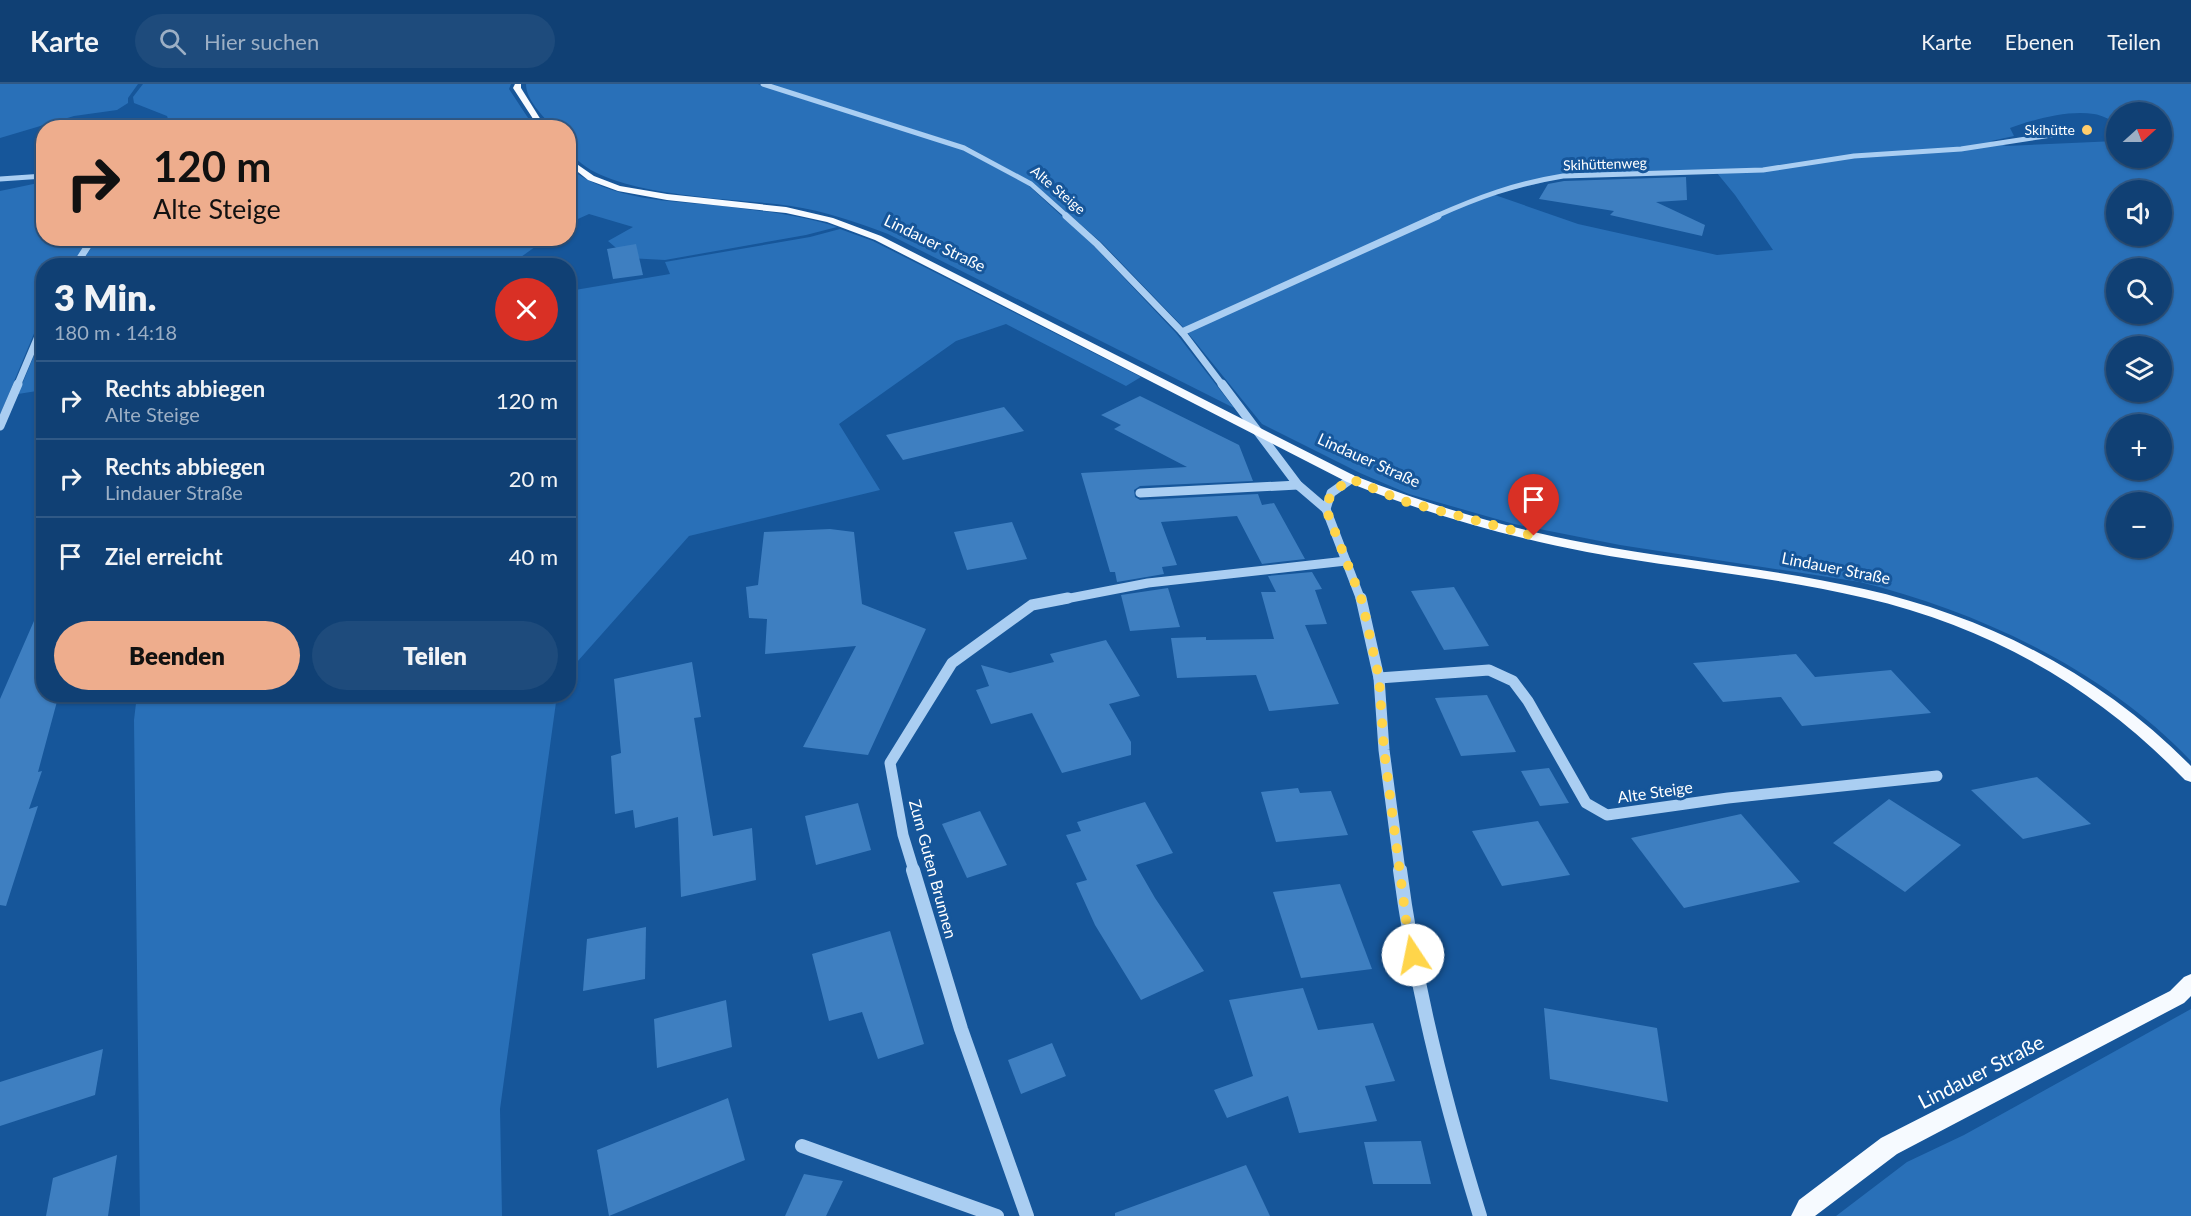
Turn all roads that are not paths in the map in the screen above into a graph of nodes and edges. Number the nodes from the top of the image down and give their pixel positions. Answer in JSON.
{"nodes":[{"id":1,"x":518,"y":84,"type":"edge"},
{"id":2,"x":763,"y":84,"type":"edge"},
{"id":3,"x":537,"y":120,"type":"edge"},
{"id":4,"x":2058,"y":134,"type":"dead end"},
{"id":5,"x":576,"y":166,"type":"edge"},
{"id":6,"x":36,"y":177,"type":"edge"},
{"id":7,"x":0,"y":179,"type":"edge"},
{"id":8,"x":1182,"y":332,"type":"junction"},
{"id":9,"x":36,"y":341,"type":"edge"},
{"id":10,"x":0,"y":426,"type":"edge"},
{"id":11,"x":1257,"y":430,"type":"junction"},
{"id":12,"x":1351,"y":479,"type":"junction"},
{"id":13,"x":1298,"y":486,"type":"junction"},
{"id":14,"x":1140,"y":493,"type":"dead end"},
{"id":15,"x":1326,"y":509,"type":"junction"},
{"id":16,"x":1346,"y":561,"type":"junction"},
{"id":17,"x":1379,"y":678,"type":"junction"},
{"id":18,"x":1937,"y":776,"type":"dead end"},
{"id":19,"x":2191,"y":776,"type":"edge"},
{"id":20,"x":2191,"y":983,"type":"edge"},
{"id":21,"x":802,"y":1146,"type":"dead end"},
{"id":22,"x":997,"y":1216,"type":"edge"},
{"id":23,"x":1026,"y":1216,"type":"edge"},
{"id":24,"x":1480,"y":1216,"type":"edge"},
{"id":25,"x":1803,"y":1216,"type":"edge"}],
"edges":[{"from":1,"to":3,"type":"main road"},
{"from":2,"to":8,"type":"street","name":"Alte Steige"},
{"from":4,"to":8,"type":"street","name":"Skihüttenweg"},
{"from":5,"to":11,"type":"main road","name":"Lindauer Straße"},
{"from":6,"to":7,"type":"street"},
{"from":8,"to":11,"type":"street","name":"Alte Steige"},
{"from":9,"to":10,"type":"street"},
{"from":11,"to":12,"type":"main road","name":"Lindauer Straße"},
{"from":11,"to":13,"type":"street","name":"Alte Steige"},
{"from":12,"to":15,"type":"street"},
{"from":12,"to":19,"type":"main road","name":"Lindauer Straße"},
{"from":13,"to":14,"type":"street"},
{"from":13,"to":15,"type":"street","name":"Alte Steige"},
{"from":15,"to":16,"type":"street"},
{"from":16,"to":17,"type":"street"},
{"from":16,"to":23,"type":"street","name":"Zum Guten Brunnen"},
{"from":17,"to":18,"type":"street","name":"Alte Steige"},
{"from":17,"to":24,"type":"street"},
{"from":20,"to":25,"type":"main road","name":"Lindauer Straße"},
{"from":21,"to":22,"type":"street"}]}
